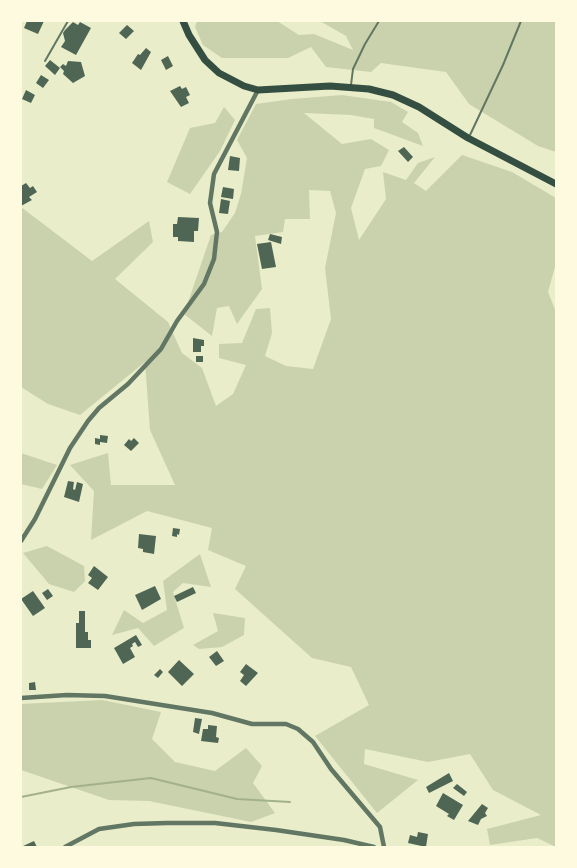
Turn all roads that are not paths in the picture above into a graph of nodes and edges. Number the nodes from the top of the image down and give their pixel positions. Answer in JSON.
{"nodes":[{"id":1,"x":68,"y":21,"type":"edge"},
{"id":2,"x":183,"y":21,"type":"edge"},
{"id":3,"x":379,"y":21,"type":"edge"},
{"id":4,"x":521,"y":21,"type":"edge"},
{"id":5,"x":45,"y":61,"type":"dead end"},
{"id":6,"x":350,"y":87,"type":"junction"},
{"id":7,"x":258,"y":90,"type":"junction"},
{"id":8,"x":468,"y":138,"type":"junction"},
{"id":9,"x":556,"y":184,"type":"edge"},
{"id":10,"x":21,"y":541,"type":"edge"},
{"id":11,"x":21,"y":698,"type":"edge"},
{"id":12,"x":65,"y":847,"type":"edge"},
{"id":13,"x":374,"y":847,"type":"edge"},
{"id":14,"x":384,"y":847,"type":"edge"}],
"edges":[{"from":1,"to":5,"type":"lane"},
{"from":2,"to":7,"type":"main road"},
{"from":3,"to":6,"type":"lane"},
{"from":4,"to":8,"type":"lane"},
{"from":6,"to":7,"type":"main road"},
{"from":6,"to":8,"type":"main road"},
{"from":7,"to":10,"type":"street"},
{"from":8,"to":9,"type":"main road"},
{"from":11,"to":14,"type":"street"},
{"from":12,"to":13,"type":"street"}]}
